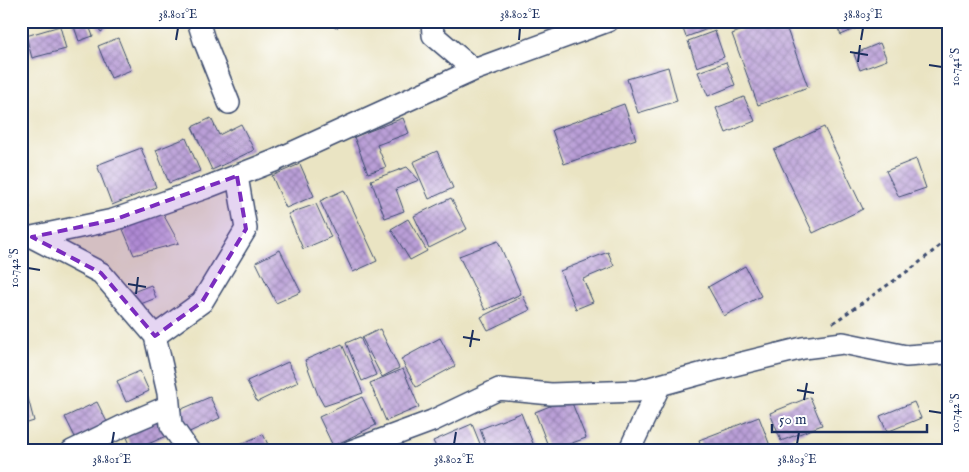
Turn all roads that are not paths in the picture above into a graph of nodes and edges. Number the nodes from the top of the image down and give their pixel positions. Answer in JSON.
{"nodes":[{"id":1,"x":198,"y":21,"type":"edge"},
{"id":2,"x":432,"y":21,"type":"edge"},
{"id":3,"x":608,"y":21,"type":"edge"},
{"id":4,"x":474,"y":70,"type":"junction"},
{"id":5,"x":229,"y":103,"type":"dead end"},
{"id":6,"x":237,"y":176,"type":"junction"},
{"id":7,"x":27,"y":237,"type":"edge"},
{"id":8,"x":155,"y":336,"type":"junction"},
{"id":9,"x":948,"y":353,"type":"edge"},
{"id":10,"x":660,"y":385,"type":"junction"},
{"id":11,"x":169,"y":406,"type":"junction"},
{"id":12,"x":72,"y":451,"type":"edge"},
{"id":13,"x":189,"y":451,"type":"edge"},
{"id":14,"x":351,"y":451,"type":"edge"},
{"id":15,"x":629,"y":451,"type":"edge"}],
"edges":[{"from":1,"to":5,"type":"street"},
{"from":2,"to":4,"type":"street"},
{"from":3,"to":4,"type":"street"},
{"from":4,"to":6,"type":"street"},
{"from":6,"to":7,"type":"street"},
{"from":6,"to":8,"type":"street"},
{"from":7,"to":8,"type":"street"},
{"from":8,"to":11,"type":"street"},
{"from":9,"to":10,"type":"street"},
{"from":10,"to":14,"type":"street"},
{"from":10,"to":15,"type":"street"},
{"from":11,"to":12,"type":"street"},
{"from":11,"to":13,"type":"street"}]}
